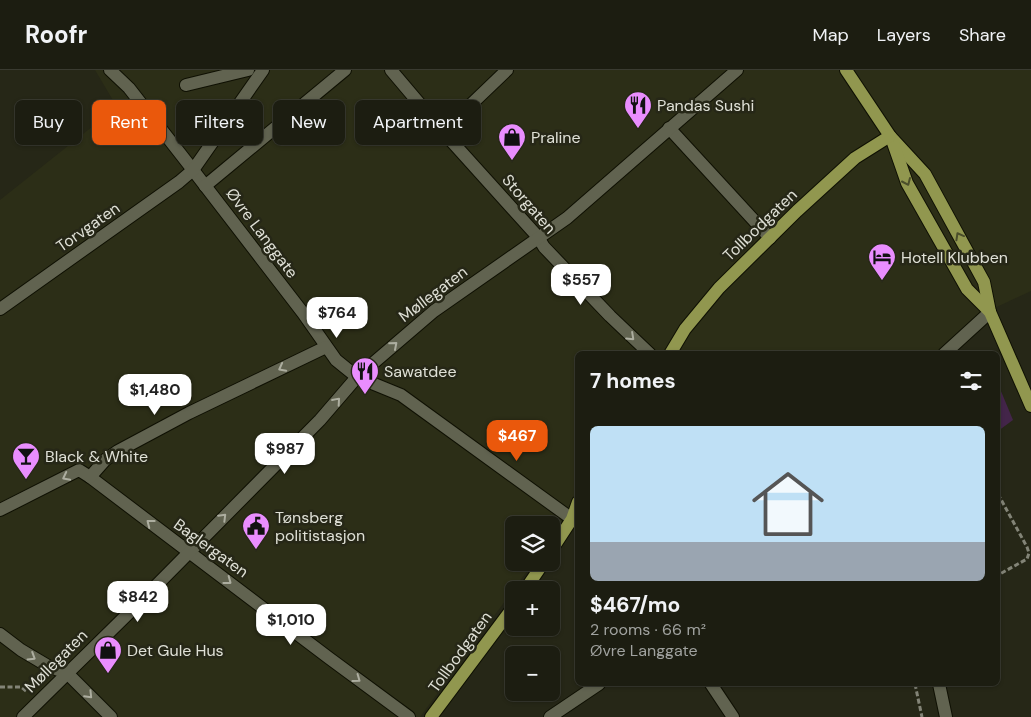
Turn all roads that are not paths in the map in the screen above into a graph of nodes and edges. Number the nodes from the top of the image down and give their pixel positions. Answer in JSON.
{"nodes":[{"id":1,"x":110,"y":70,"type":"edge"},
{"id":2,"x":248,"y":70,"type":"edge"},
{"id":3,"x":264,"y":70,"type":"edge"},
{"id":4,"x":345,"y":70,"type":"edge"},
{"id":5,"x":390,"y":70,"type":"edge"},
{"id":6,"x":507,"y":70,"type":"edge"},
{"id":7,"x":737,"y":70,"type":"edge"},
{"id":8,"x":846,"y":70,"type":"edge"},
{"id":9,"x":186,"y":85,"type":"dead end"},
{"id":10,"x":416,"y":100,"type":"edge"},
{"id":11,"x":476,"y":100,"type":"edge"},
{"id":12,"x":669,"y":128,"type":"junction"},
{"id":13,"x":890,"y":136,"type":"junction"},
{"id":14,"x":455,"y":145,"type":"edge"},
{"id":15,"x":194,"y":170,"type":"junction"},
{"id":16,"x":205,"y":186,"type":"junction"},
{"id":17,"x":538,"y":237,"type":"junction"},
{"id":18,"x":770,"y":238,"type":"junction"},
{"id":19,"x":0,"y":309,"type":"edge"},
{"id":20,"x":990,"y":312,"type":"junction"},
{"id":21,"x":326,"y":347,"type":"junction"},
{"id":22,"x":647,"y":351,"type":"edge"},
{"id":23,"x":672,"y":351,"type":"edge"},
{"id":24,"x":947,"y":351,"type":"edge"},
{"id":25,"x":357,"y":377,"type":"junction"},
{"id":26,"x":1031,"y":406,"type":"edge"},
{"id":27,"x":90,"y":477,"type":"junction"},
{"id":28,"x":0,"y":510,"type":"edge"},
{"id":29,"x":575,"y":517,"type":"edge"},
{"id":30,"x":560,"y":538,"type":"edge"},
{"id":31,"x":189,"y":552,"type":"junction"},
{"id":32,"x":505,"y":618,"type":"edge"},
{"id":33,"x":0,"y":634,"type":"edge"},
{"id":34,"x":68,"y":673,"type":"junction"},
{"id":35,"x":596,"y":686,"type":"edge"},
{"id":36,"x":712,"y":686,"type":"edge"},
{"id":37,"x":939,"y":686,"type":"edge"},
{"id":38,"x":23,"y":717,"type":"edge"},
{"id":39,"x":111,"y":717,"type":"edge"},
{"id":40,"x":409,"y":717,"type":"edge"},
{"id":41,"x":431,"y":717,"type":"edge"},
{"id":42,"x":550,"y":717,"type":"edge"},
{"id":43,"x":734,"y":717,"type":"edge"},
{"id":44,"x":946,"y":717,"type":"edge"}],
"edges":[{"from":1,"to":15,"type":"street","name":"Øvre Langgate"},
{"from":2,"to":9,"type":"street"},
{"from":3,"to":15,"type":"street","name":"Torvgaten"},
{"from":4,"to":16,"type":"street"},
{"from":5,"to":10,"type":"street","name":"Storgaten"},
{"from":6,"to":11,"type":"street"},
{"from":7,"to":12,"type":"street","name":"Møllegaten"},
{"from":8,"to":13,"type":"main road"},
{"from":12,"to":17,"type":"street","name":"Møllegaten"},
{"from":12,"to":18,"type":"street"},
{"from":13,"to":18,"type":"main road","name":"Tollbodgaten"},
{"from":13,"to":20,"type":"main road","one_way":true},
{"from":20,"to":13,"type":"main road","one_way":true},
{"from":14,"to":17,"type":"street","name":"Storgaten"},
{"from":15,"to":16,"type":"street","name":"Øvre Langgate"},
{"from":15,"to":19,"type":"street","name":"Torvgaten"},
{"from":16,"to":21,"type":"street","name":"Øvre Langgate"},
{"from":17,"to":22,"type":"street","name":"Storgaten","one_way":true},
{"from":25,"to":17,"type":"street","name":"Møllegaten","one_way":true},
{"from":18,"to":23,"type":"main road","name":"Tollbodgaten"},
{"from":20,"to":24,"type":"street"},
{"from":20,"to":26,"type":"main road"},
{"from":21,"to":25,"type":"street","name":"Øvre Langgate"},
{"from":21,"to":27,"type":"street","one_way":true},
{"from":25,"to":29,"type":"street","name":"Øvre Langgate"},
{"from":31,"to":25,"type":"street","name":"Møllegaten","one_way":true},
{"from":27,"to":28,"type":"street","one_way":true},
{"from":31,"to":27,"type":"street","name":"Baglergaten","one_way":true},
{"from":29,"to":30,"type":"main road"},
{"from":31,"to":34,"type":"street","name":"Møllegaten"},
{"from":31,"to":40,"type":"street","name":"Baglergaten","one_way":true},
{"from":32,"to":41,"type":"main road","name":"Tollbodgaten"},
{"from":33,"to":34,"type":"street","one_way":true},
{"from":34,"to":38,"type":"street","name":"Møllegaten"},
{"from":34,"to":39,"type":"street","one_way":true},
{"from":35,"to":42,"type":"street"},
{"from":36,"to":43,"type":"street"},
{"from":37,"to":44,"type":"street"}]}
